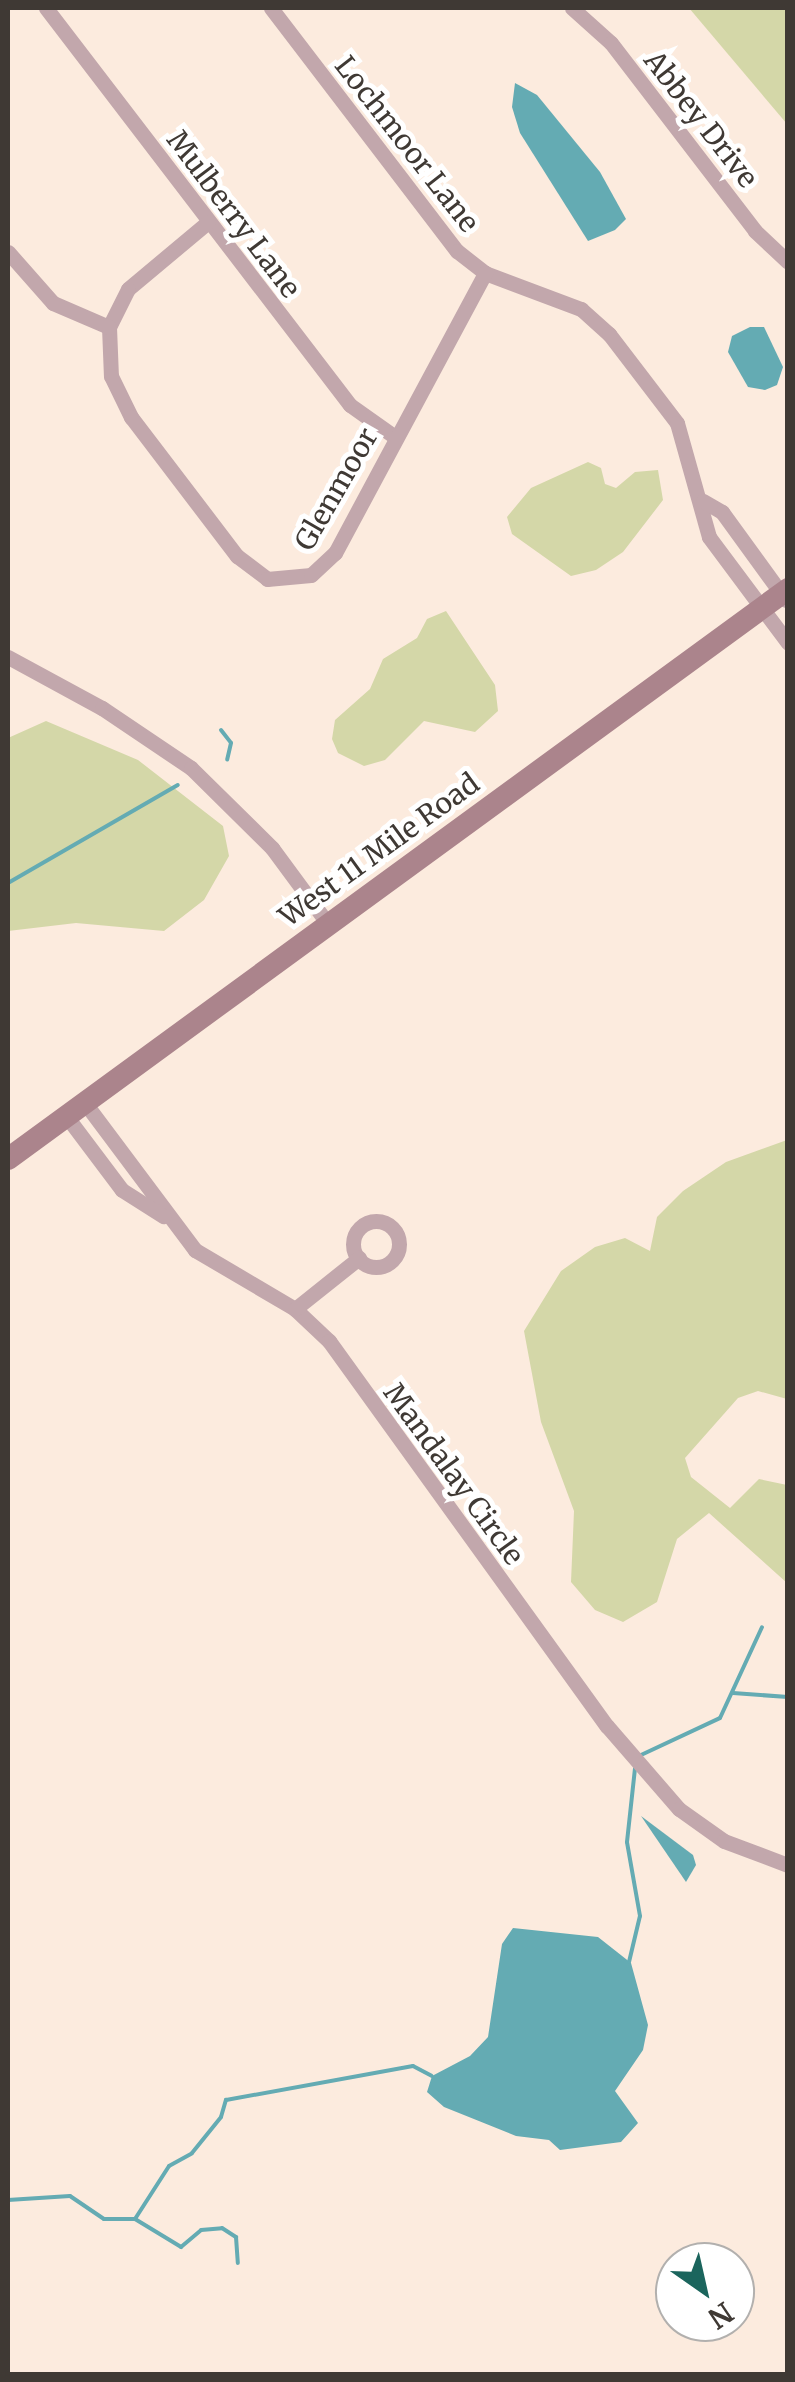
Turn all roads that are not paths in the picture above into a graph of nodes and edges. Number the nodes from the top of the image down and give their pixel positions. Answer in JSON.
{"nodes":[{"id":1,"x":46,"y":8,"type":"edge"},
{"id":2,"x":294,"y":8,"type":"edge"},
{"id":3,"x":572,"y":8,"type":"edge"},
{"id":4,"x":275,"y":13,"type":"edge"},
{"id":5,"x":208,"y":222,"type":"junction"},
{"id":6,"x":8,"y":252,"type":"edge"},
{"id":7,"x":788,"y":262,"type":"edge"},
{"id":8,"x":485,"y":273,"type":"junction"},
{"id":9,"x":109,"y":327,"type":"junction"},
{"id":10,"x":395,"y":436,"type":"junction"},
{"id":11,"x":703,"y":501,"type":"junction"},
{"id":12,"x":786,"y":595,"type":"edge"},
{"id":13,"x":761,"y":608,"type":"junction"},
{"id":14,"x":788,"y":643,"type":"edge"},
{"id":15,"x":8,"y":657,"type":"edge"},
{"id":16,"x":328,"y":924,"type":"junction"},
{"id":17,"x":76,"y":1110,"type":"junction"},
{"id":18,"x":8,"y":1159,"type":"edge"},
{"id":19,"x":170,"y":1221,"type":"junction"},
{"id":20,"x":359,"y":1258,"type":"dead end"},
{"id":21,"x":295,"y":1308,"type":"junction"},
{"id":22,"x":788,"y":1864,"type":"edge"}],
"edges":[{"from":1,"to":5,"type":"street","name":"Mulberry Lane"},
{"from":2,"to":4,"type":"street"},
{"from":3,"to":7,"type":"street","name":"Abbey Drive"},
{"from":4,"to":8,"type":"street","name":"Lochmoor Lane"},
{"from":5,"to":9,"type":"street"},
{"from":5,"to":10,"type":"street","name":"Mulberry Lane"},
{"from":6,"to":9,"type":"street"},
{"from":8,"to":10,"type":"street","name":"Glenmoor"},
{"from":8,"to":11,"type":"street","name":"Lochmoor Lane"},
{"from":9,"to":10,"type":"street","name":"Glenmoor"},
{"from":11,"to":12,"type":"street"},
{"from":11,"to":13,"type":"street","name":"Lochmoor Lane"},
{"from":12,"to":13,"type":"street","name":"West 11 Mile Road"},
{"from":13,"to":14,"type":"street","name":"Lochmoor Lane"},
{"from":13,"to":16,"type":"street","name":"West 11 Mile Road"},
{"from":15,"to":16,"type":"street"},
{"from":16,"to":17,"type":"street","name":"West 11 Mile Road"},
{"from":17,"to":18,"type":"street","name":"West 11 Mile Road"},
{"from":17,"to":19,"type":"street","name":"Mandalay Circle"},
{"from":17,"to":19,"type":"street"},
{"from":19,"to":21,"type":"street","name":"Mandalay Circle"},
{"from":20,"to":21,"type":"street"},
{"from":21,"to":22,"type":"street","name":"Mandalay Circle"}]}
